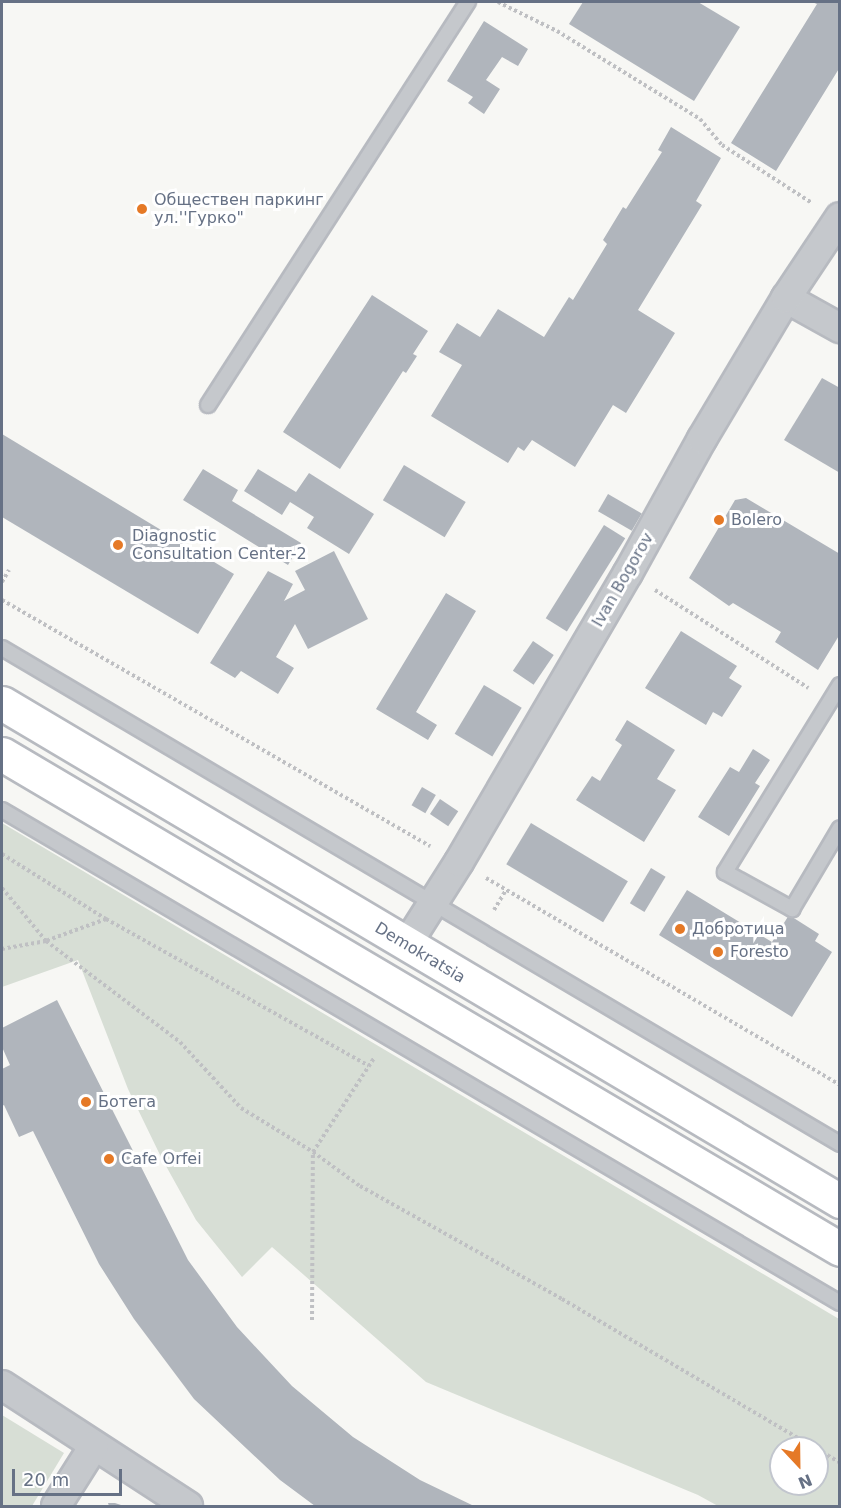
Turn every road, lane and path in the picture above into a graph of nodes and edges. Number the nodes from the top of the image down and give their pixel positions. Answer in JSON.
{"nodes":[{"id":1,"x":468,"y":2,"type":"edge"},
{"id":2,"x":498,"y":2,"type":"edge"},
{"id":3,"x":839,"y":218,"type":"edge"},
{"id":4,"x":786,"y":298,"type":"junction"},
{"id":5,"x":840,"y":328,"type":"edge"},
{"id":6,"x":208,"y":405,"type":"dead end"},
{"id":7,"x":9,"y":570,"type":"dead end"},
{"id":8,"x":628,"y":573,"type":"junction"},
{"id":9,"x":2,"y":582,"type":"edge"},
{"id":10,"x":2,"y":600,"type":"edge"},
{"id":11,"x":2,"y":648,"type":"edge"},
{"id":12,"x":840,"y":685,"type":"edge"},
{"id":13,"x":830,"y":701,"type":"junction"},
{"id":14,"x":2,"y":703,"type":"edge"},
{"id":15,"x":2,"y":754,"type":"edge"},
{"id":16,"x":2,"y":810,"type":"edge"},
{"id":17,"x":840,"y":828,"type":"edge"},
{"id":18,"x":2,"y":854,"type":"edge"},
{"id":19,"x":459,"y":862,"type":"junction"},
{"id":20,"x":2,"y":888,"type":"edge"},
{"id":21,"x":506,"y":890,"type":"junction"},
{"id":22,"x":432,"y":905,"type":"junction"},
{"id":23,"x":491,"y":915,"type":"dead end"},
{"id":24,"x":106,"y":919,"type":"junction"},
{"id":25,"x":46,"y":941,"type":"junction"},
{"id":26,"x":407,"y":944,"type":"junction"},
{"id":27,"x":2,"y":949,"type":"edge"},
{"id":28,"x":387,"y":1037,"type":"junction"},
{"id":29,"x":369,"y":1066,"type":"junction"},
{"id":30,"x":840,"y":1085,"type":"edge"},
{"id":31,"x":840,"y":1144,"type":"edge"},
{"id":32,"x":312,"y":1152,"type":"junction"},
{"id":33,"x":840,"y":1201,"type":"edge"},
{"id":34,"x":840,"y":1249,"type":"edge"},
{"id":35,"x":840,"y":1304,"type":"edge"},
{"id":36,"x":312,"y":1320,"type":"dead end"},
{"id":37,"x":2,"y":1385,"type":"edge"},
{"id":38,"x":794,"y":1436,"type":"edge"},
{"id":39,"x":94,"y":1446,"type":"junction"},
{"id":40,"x":56,"y":1506,"type":"edge"},
{"id":41,"x":188,"y":1506,"type":"edge"}],
"edges":[{"from":1,"to":6,"type":"lane"},
{"from":2,"to":3,"type":"path"},
{"from":3,"to":4,"type":"street","name":"Ivan Bogorov"},
{"from":4,"to":5,"type":"street"},
{"from":4,"to":8,"type":"street","name":"Ivan Bogorov"},
{"from":7,"to":9,"type":"path"},
{"from":8,"to":13,"type":"path"},
{"from":8,"to":19,"type":"street","name":"Ivan Bogorov"},
{"from":10,"to":19,"type":"path"},
{"from":11,"to":22,"type":"lane"},
{"from":12,"to":13,"type":"lane"},
{"from":13,"to":17,"type":"lane"},
{"from":14,"to":26,"type":"main road","name":"Demokratsia"},
{"from":15,"to":34,"type":"main road"},
{"from":16,"to":28,"type":"lane"},
{"from":18,"to":24,"type":"path"},
{"from":19,"to":21,"type":"path"},
{"from":19,"to":22,"type":"street","name":"Ivan Bogorov"},
{"from":20,"to":25,"type":"path"},
{"from":21,"to":23,"type":"path"},
{"from":21,"to":30,"type":"path"},
{"from":22,"to":26,"type":"street","name":"Ivan Bogorov"},
{"from":22,"to":31,"type":"lane"},
{"from":24,"to":25,"type":"path"},
{"from":24,"to":29,"type":"path"},
{"from":25,"to":27,"type":"path"},
{"from":25,"to":32,"type":"path"},
{"from":26,"to":33,"type":"main road","name":"Demokratsia"},
{"from":28,"to":29,"type":"path"},
{"from":28,"to":35,"type":"lane"},
{"from":29,"to":32,"type":"path"},
{"from":32,"to":36,"type":"path"},
{"from":32,"to":38,"type":"path"},
{"from":37,"to":39,"type":"street"},
{"from":39,"to":40,"type":"street"},
{"from":39,"to":41,"type":"street"}]}
